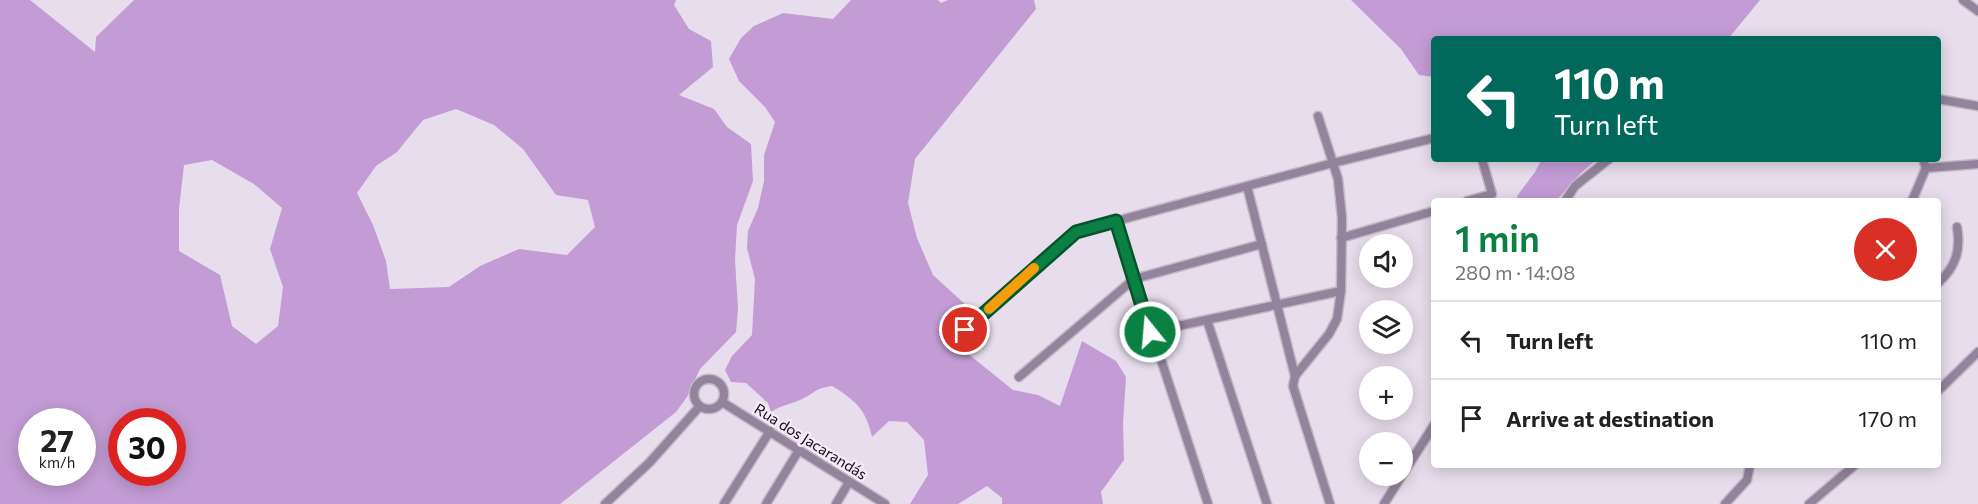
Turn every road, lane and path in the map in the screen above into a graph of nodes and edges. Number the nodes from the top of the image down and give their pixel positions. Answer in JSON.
{"nodes":[{"id":1,"x":1963,"y":0,"type":"edge"},
{"id":2,"x":1976,"y":8,"type":"edge"},
{"id":3,"x":1941,"y":100,"type":"edge"},
{"id":4,"x":1978,"y":106,"type":"edge"},
{"id":5,"x":1318,"y":116,"type":"dead end"},
{"id":6,"x":1431,"y":139,"type":"edge"},
{"id":7,"x":1483,"y":162,"type":"edge"},
{"id":8,"x":1605,"y":162,"type":"edge"},
{"id":9,"x":1333,"y":163,"type":"junction"},
{"id":10,"x":1924,"y":163,"type":"edge"},
{"id":11,"x":1978,"y":164,"type":"edge"},
{"id":12,"x":1247,"y":186,"type":"junction"},
{"id":13,"x":1478,"y":198,"type":"edge"},
{"id":14,"x":1567,"y":198,"type":"edge"},
{"id":15,"x":1913,"y":198,"type":"edge"},
{"id":16,"x":1431,"y":212,"type":"edge"},
{"id":17,"x":1116,"y":221,"type":"junction"},
{"id":18,"x":1957,"y":226,"type":"dead end"},
{"id":19,"x":1341,"y":238,"type":"junction"},
{"id":20,"x":1262,"y":244,"type":"junction"},
{"id":21,"x":1134,"y":279,"type":"junction"},
{"id":22,"x":1941,"y":280,"type":"edge"},
{"id":23,"x":1341,"y":291,"type":"junction"},
{"id":24,"x":1277,"y":305,"type":"junction"},
{"id":25,"x":1207,"y":320,"type":"junction"},
{"id":26,"x":965,"y":330,"type":"dead end"},
{"id":27,"x":1150,"y":332,"type":"junction"},
{"id":28,"x":1978,"y":352,"type":"edge"},
{"id":29,"x":1295,"y":376,"type":"junction"},
{"id":30,"x":1019,"y":377,"type":"dead end"},
{"id":31,"x":1941,"y":387,"type":"edge"},
{"id":32,"x":722,"y":402,"type":"junction"},
{"id":33,"x":700,"y":406,"type":"junction"},
{"id":34,"x":1431,"y":430,"type":"edge"},
{"id":35,"x":770,"y":431,"type":"junction"},
{"id":36,"x":799,"y":450,"type":"junction"},
{"id":37,"x":1749,"y":468,"type":"edge"},
{"id":38,"x":1851,"y":468,"type":"edge"},
{"id":39,"x":849,"y":482,"type":"junction"},
{"id":40,"x":605,"y":504,"type":"edge"},
{"id":41,"x":724,"y":504,"type":"edge"},
{"id":42,"x":766,"y":504,"type":"edge"},
{"id":43,"x":836,"y":504,"type":"edge"},
{"id":44,"x":885,"y":504,"type":"edge"},
{"id":45,"x":1208,"y":504,"type":"edge"},
{"id":46,"x":1267,"y":504,"type":"edge"},
{"id":47,"x":1330,"y":504,"type":"edge"},
{"id":48,"x":1384,"y":504,"type":"edge"},
{"id":49,"x":1725,"y":504,"type":"edge"},
{"id":50,"x":1809,"y":504,"type":"edge"}],
"edges":[{"from":1,"to":2,"type":"street"},
{"from":3,"to":4,"type":"street"},
{"from":5,"to":9,"type":"street"},
{"from":6,"to":9,"type":"street"},
{"from":7,"to":13,"type":"street"},
{"from":8,"to":14,"type":"street"},
{"from":9,"to":12,"type":"street"},
{"from":9,"to":19,"type":"street"},
{"from":10,"to":11,"type":"street"},
{"from":10,"to":15,"type":"street"},
{"from":12,"to":17,"type":"street"},
{"from":12,"to":20,"type":"street"},
{"from":16,"to":19,"type":"street"},
{"from":17,"to":21,"type":"street"},
{"from":17,"to":26,"type":"street"},
{"from":18,"to":22,"type":"street"},
{"from":19,"to":23,"type":"street"},
{"from":20,"to":21,"type":"street"},
{"from":20,"to":24,"type":"street"},
{"from":21,"to":27,"type":"street"},
{"from":21,"to":30,"type":"street"},
{"from":23,"to":24,"type":"street"},
{"from":23,"to":29,"type":"street"},
{"from":24,"to":25,"type":"street"},
{"from":24,"to":29,"type":"street"},
{"from":25,"to":27,"type":"street"},
{"from":25,"to":46,"type":"street"},
{"from":27,"to":45,"type":"street"},
{"from":28,"to":31,"type":"street"},
{"from":29,"to":47,"type":"street"},
{"from":32,"to":33,"type":"street"},
{"from":32,"to":33,"type":"street"},
{"from":32,"to":35,"type":"street","name":"Rua dos Jacarandás"},
{"from":33,"to":40,"type":"street"},
{"from":34,"to":48,"type":"street"},
{"from":35,"to":36,"type":"street","name":"Rua dos Jacarandás"},
{"from":35,"to":41,"type":"street"},
{"from":36,"to":39,"type":"street","name":"Rua dos Jacarandás"},
{"from":36,"to":42,"type":"street"},
{"from":37,"to":49,"type":"street"},
{"from":38,"to":50,"type":"street"},
{"from":39,"to":43,"type":"street"},
{"from":39,"to":44,"type":"street","name":"Rua dos Jacarandás"}]}
